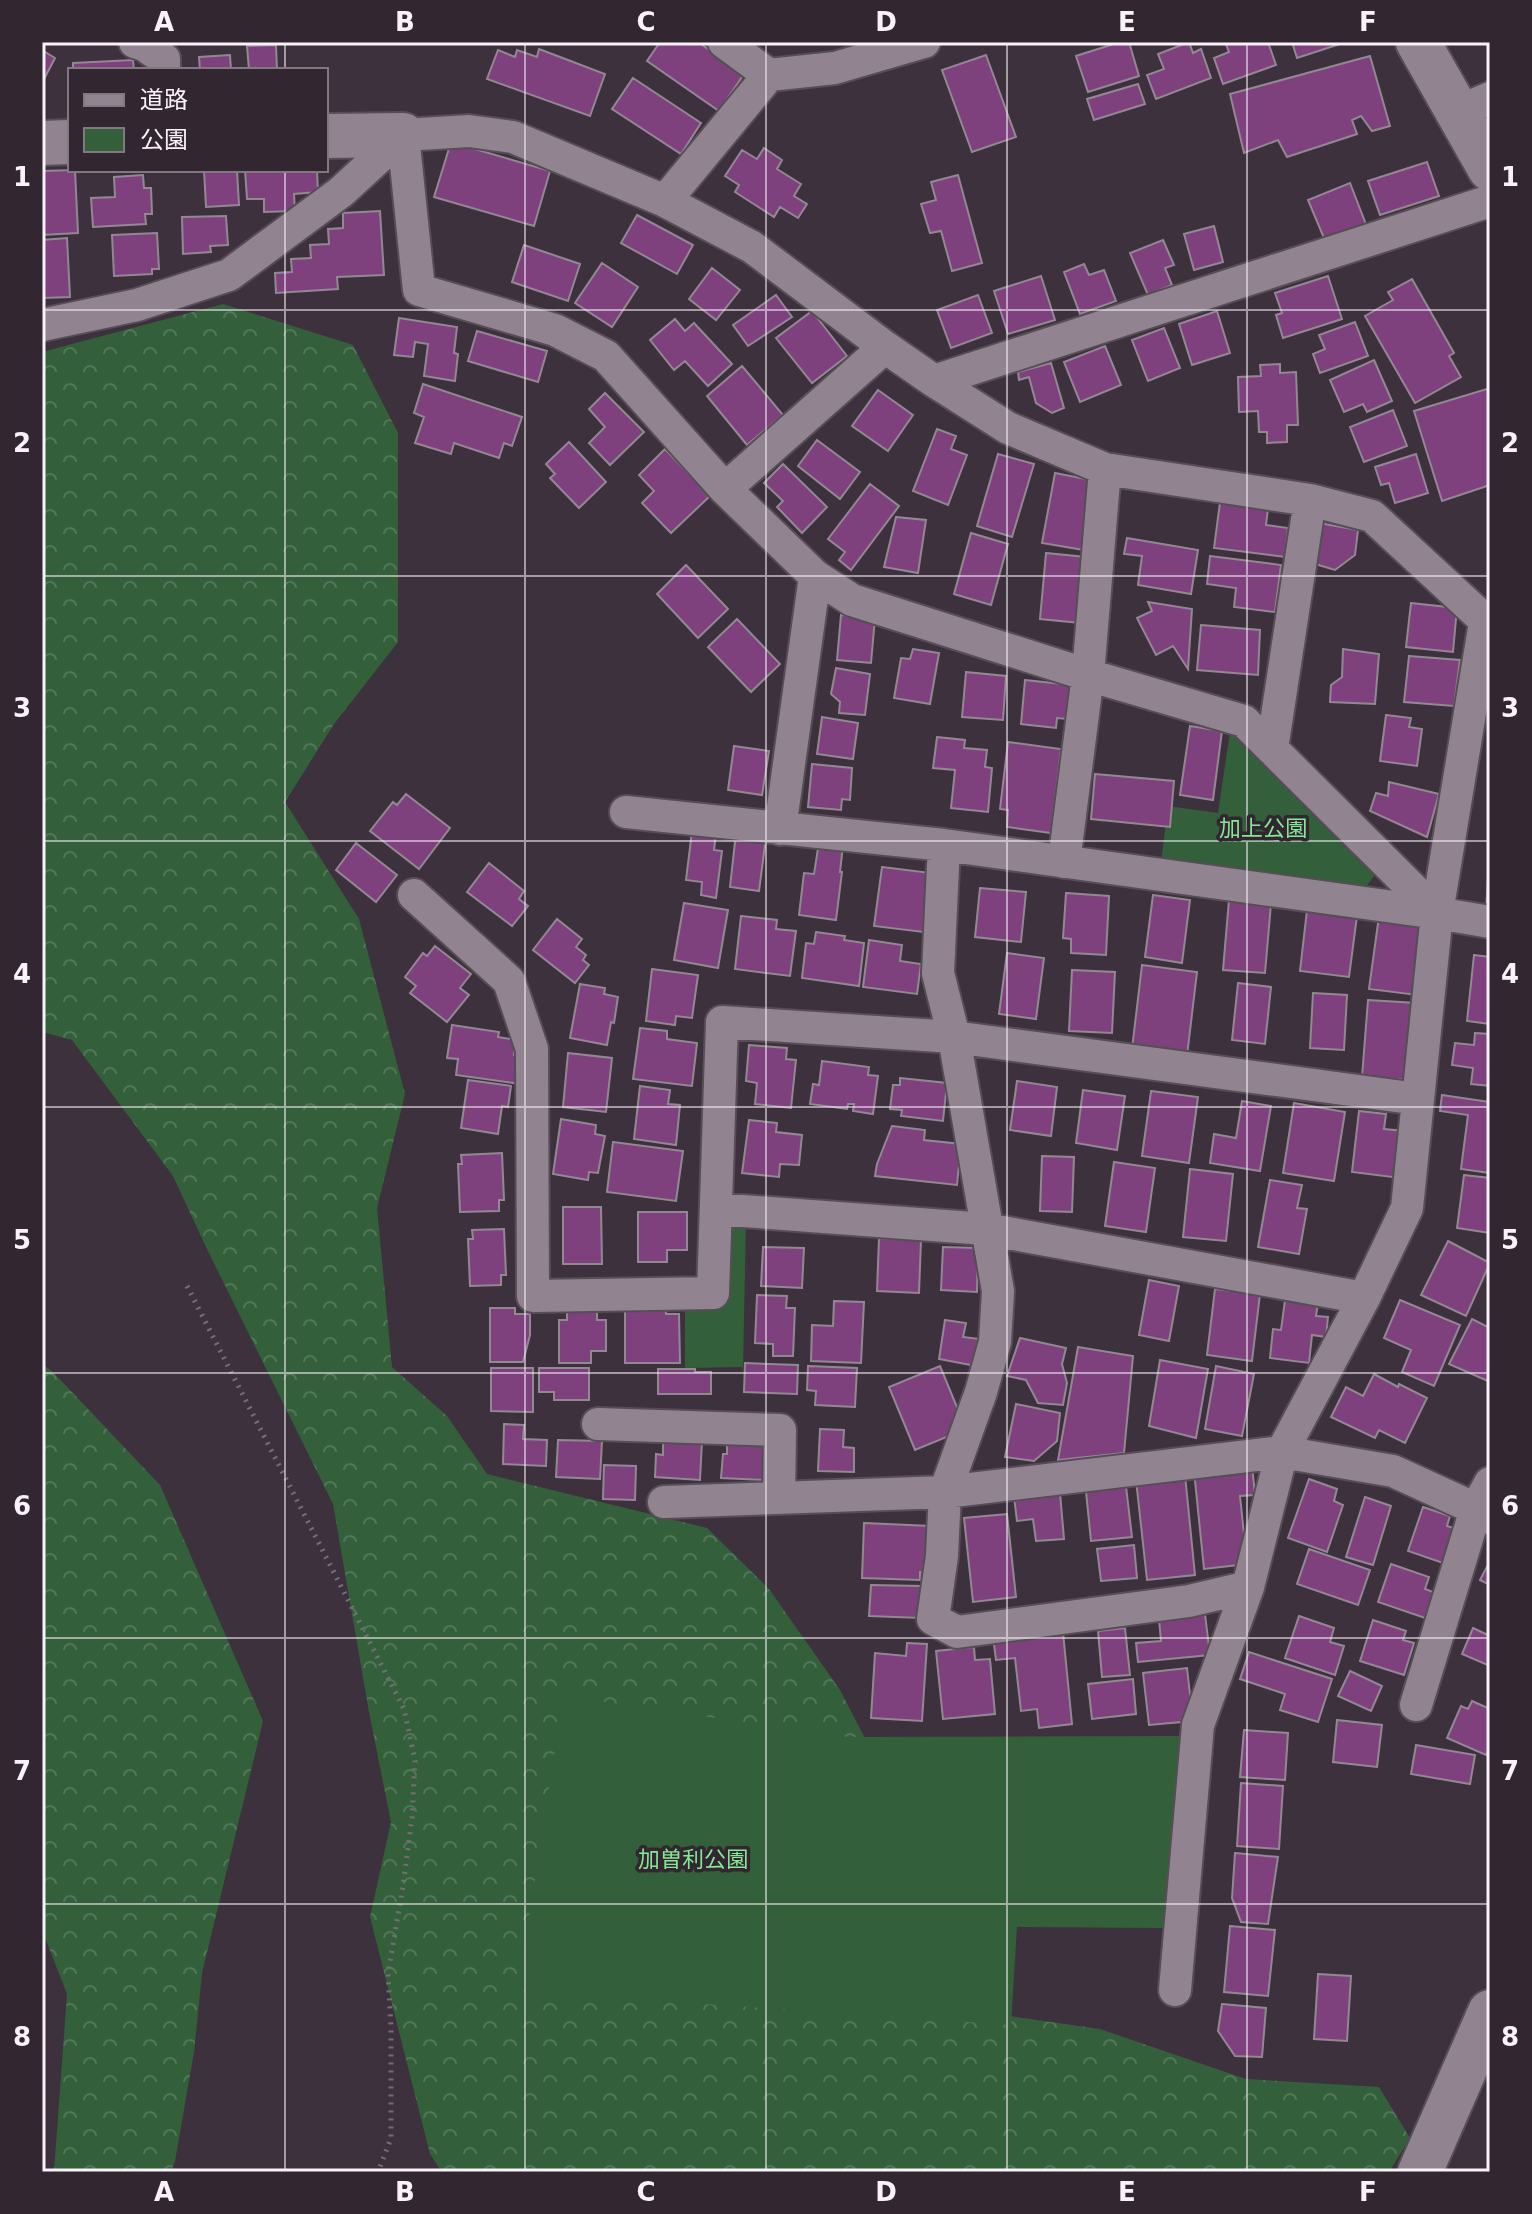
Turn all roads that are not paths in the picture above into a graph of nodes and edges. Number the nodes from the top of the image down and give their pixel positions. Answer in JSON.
{"nodes":[{"id":1,"x":135,"y":42,"type":"edge"},
{"id":2,"x":724,"y":42,"type":"edge"},
{"id":3,"x":924,"y":42,"type":"edge"},
{"id":4,"x":1418,"y":42,"type":"edge"},
{"id":5,"x":164,"y":68,"type":"edge"},
{"id":6,"x":769,"y":75,"type":"junction"},
{"id":7,"x":1473,"y":105,"type":"edge"},
{"id":8,"x":403,"y":135,"type":"junction"},
{"id":9,"x":328,"y":136,"type":"edge"},
{"id":10,"x":68,"y":142,"type":"edge"},
{"id":11,"x":42,"y":143,"type":"edge"},
{"id":12,"x":1490,"y":169,"type":"edge"},
{"id":13,"x":665,"y":201,"type":"junction"},
{"id":14,"x":1490,"y":201,"type":"edge"},
{"id":15,"x":42,"y":325,"type":"edge"},
{"id":16,"x":885,"y":347,"type":"junction"},
{"id":17,"x":934,"y":381,"type":"junction"},
{"id":18,"x":1105,"y":469,"type":"junction"},
{"id":19,"x":725,"y":489,"type":"junction"},
{"id":20,"x":1310,"y":500,"type":"junction"},
{"id":21,"x":815,"y":576,"type":"junction"},
{"id":22,"x":1487,"y":623,"type":"edge"},
{"id":23,"x":1088,"y":675,"type":"junction"},
{"id":24,"x":1272,"y":749,"type":"junction"},
{"id":25,"x":626,"y":812,"type":"dead end"},
{"id":26,"x":780,"y":829,"type":"junction"},
{"id":27,"x":944,"y":845,"type":"junction"},
{"id":28,"x":1064,"y":862,"type":"junction"},
{"id":29,"x":414,"y":895,"type":"dead end"},
{"id":30,"x":1437,"y":913,"type":"junction"},
{"id":31,"x":1490,"y":922,"type":"edge"},
{"id":32,"x":954,"y":1037,"type":"junction"},
{"id":33,"x":1418,"y":1099,"type":"junction"},
{"id":34,"x":716,"y":1209,"type":"junction"},
{"id":35,"x":986,"y":1229,"type":"junction"},
{"id":36,"x":1364,"y":1298,"type":"junction"},
{"id":37,"x":598,"y":1424,"type":"dead end"},
{"id":38,"x":1282,"y":1452,"type":"junction"},
{"id":39,"x":945,"y":1492,"type":"junction"},
{"id":40,"x":779,"y":1498,"type":"junction"},
{"id":41,"x":664,"y":1502,"type":"dead end"},
{"id":42,"x":1485,"y":1503,"type":"edge"},
{"id":43,"x":1248,"y":1587,"type":"junction"},
{"id":44,"x":1416,"y":1705,"type":"dead end"},
{"id":45,"x":1175,"y":1990,"type":"dead end"},
{"id":46,"x":1490,"y":2012,"type":"edge"},
{"id":47,"x":1420,"y":2172,"type":"edge"}],
"edges":[{"from":1,"to":5,"type":"street"},
{"from":2,"to":6,"type":"street"},
{"from":3,"to":6,"type":"street"},
{"from":4,"to":7,"type":"street"},
{"from":6,"to":13,"type":"street"},
{"from":7,"to":12,"type":"street"},
{"from":8,"to":9,"type":"street"},
{"from":8,"to":13,"type":"street"},
{"from":8,"to":15,"type":"street"},
{"from":8,"to":19,"type":"street"},
{"from":10,"to":11,"type":"street"},
{"from":13,"to":16,"type":"street"},
{"from":14,"to":17,"type":"street"},
{"from":16,"to":17,"type":"street"},
{"from":16,"to":19,"type":"street"},
{"from":17,"to":18,"type":"street"},
{"from":18,"to":20,"type":"street"},
{"from":18,"to":23,"type":"street"},
{"from":19,"to":21,"type":"street"},
{"from":20,"to":22,"type":"street"},
{"from":20,"to":24,"type":"street"},
{"from":21,"to":23,"type":"street"},
{"from":21,"to":26,"type":"street"},
{"from":22,"to":30,"type":"street"},
{"from":23,"to":24,"type":"street"},
{"from":23,"to":28,"type":"street"},
{"from":24,"to":30,"type":"street"},
{"from":25,"to":26,"type":"street"},
{"from":26,"to":27,"type":"street"},
{"from":27,"to":28,"type":"street"},
{"from":27,"to":32,"type":"street"},
{"from":28,"to":30,"type":"street"},
{"from":29,"to":34,"type":"street"},
{"from":30,"to":31,"type":"street"},
{"from":30,"to":33,"type":"street"},
{"from":32,"to":33,"type":"street"},
{"from":32,"to":34,"type":"street"},
{"from":32,"to":35,"type":"street"},
{"from":33,"to":36,"type":"street"},
{"from":34,"to":35,"type":"street"},
{"from":35,"to":36,"type":"street"},
{"from":35,"to":39,"type":"street"},
{"from":36,"to":38,"type":"street"},
{"from":37,"to":40,"type":"street"},
{"from":38,"to":39,"type":"street"},
{"from":38,"to":42,"type":"street"},
{"from":38,"to":43,"type":"street"},
{"from":39,"to":40,"type":"street"},
{"from":39,"to":43,"type":"street"},
{"from":40,"to":41,"type":"street"},
{"from":42,"to":44,"type":"street"},
{"from":43,"to":45,"type":"street"},
{"from":46,"to":47,"type":"street"}]}
